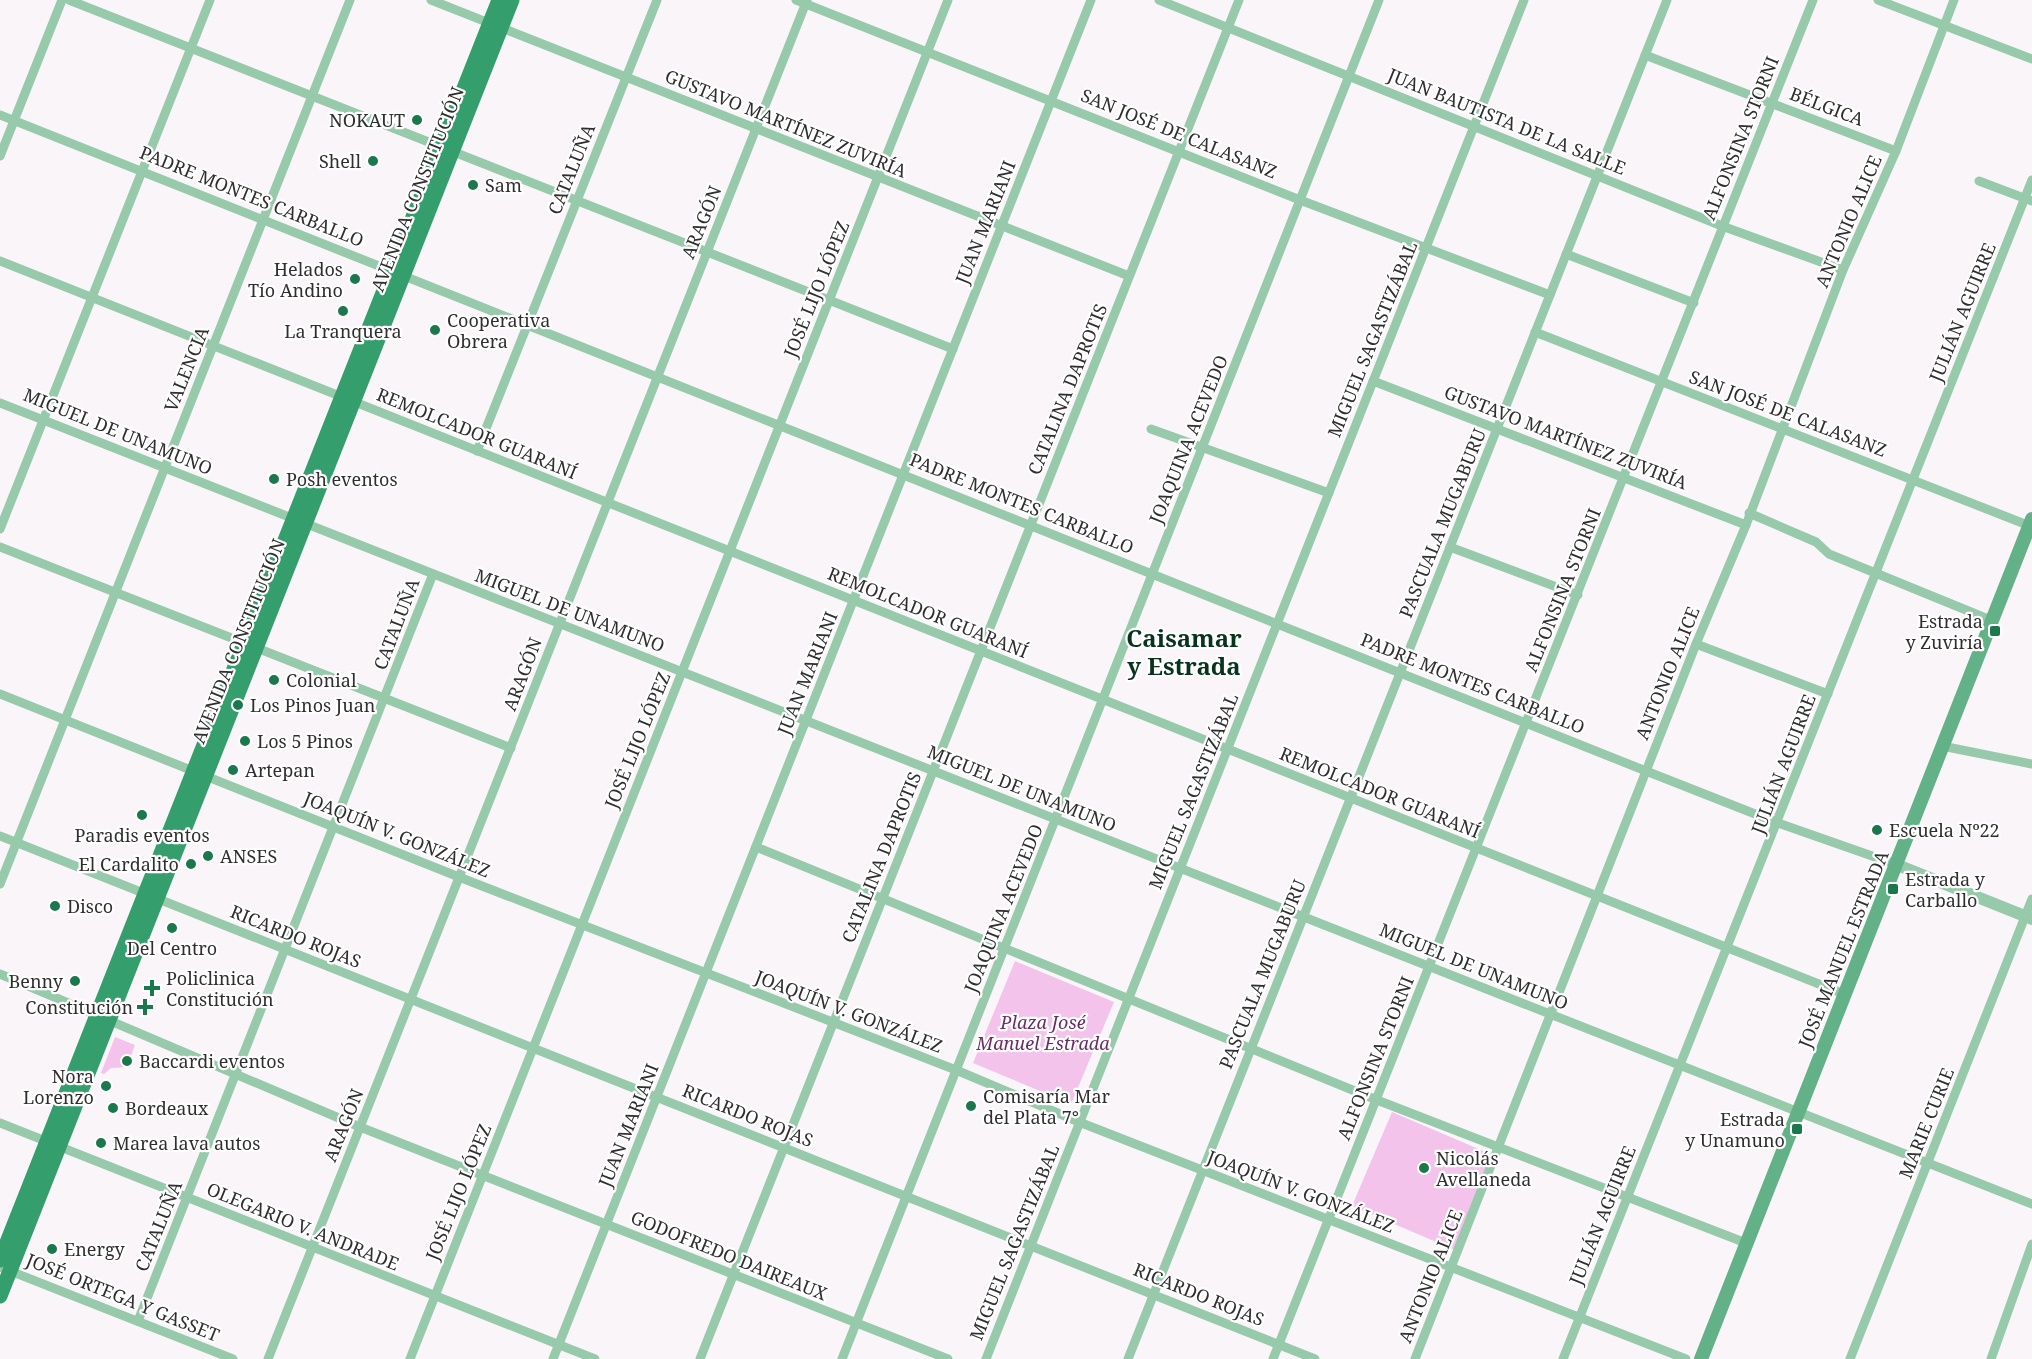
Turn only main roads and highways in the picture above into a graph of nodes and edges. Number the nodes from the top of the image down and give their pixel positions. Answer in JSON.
{"nodes":[{"id":1,"x":499,"y":0,"type":"edge"},
{"id":2,"x":512,"y":0,"type":"edge"},
{"id":3,"x":495,"y":25,"type":"junction"},
{"id":4,"x":2031,"y":523,"type":"edge"},
{"id":5,"x":3,"y":1266,"type":"edge"},
{"id":6,"x":0,"y":1296,"type":"edge"},
{"id":7,"x":1701,"y":1359,"type":"edge"}],
"edges":[{"from":1,"to":3,"type":"main road","name":"AVENIDA CONSTITUCIÓN"},
{"from":2,"to":3,"type":"main road","name":"AVENIDA CONSTITUCIÓN"},
{"from":3,"to":5,"type":"main road","name":"AVENIDA CONSTITUCIÓN"},
{"from":4,"to":7,"type":"main road","name":"JOSÉ MANUEL ESTRADA"},
{"from":5,"to":6,"type":"main road","name":"AVENIDA CONSTITUCIÓN"}]}
